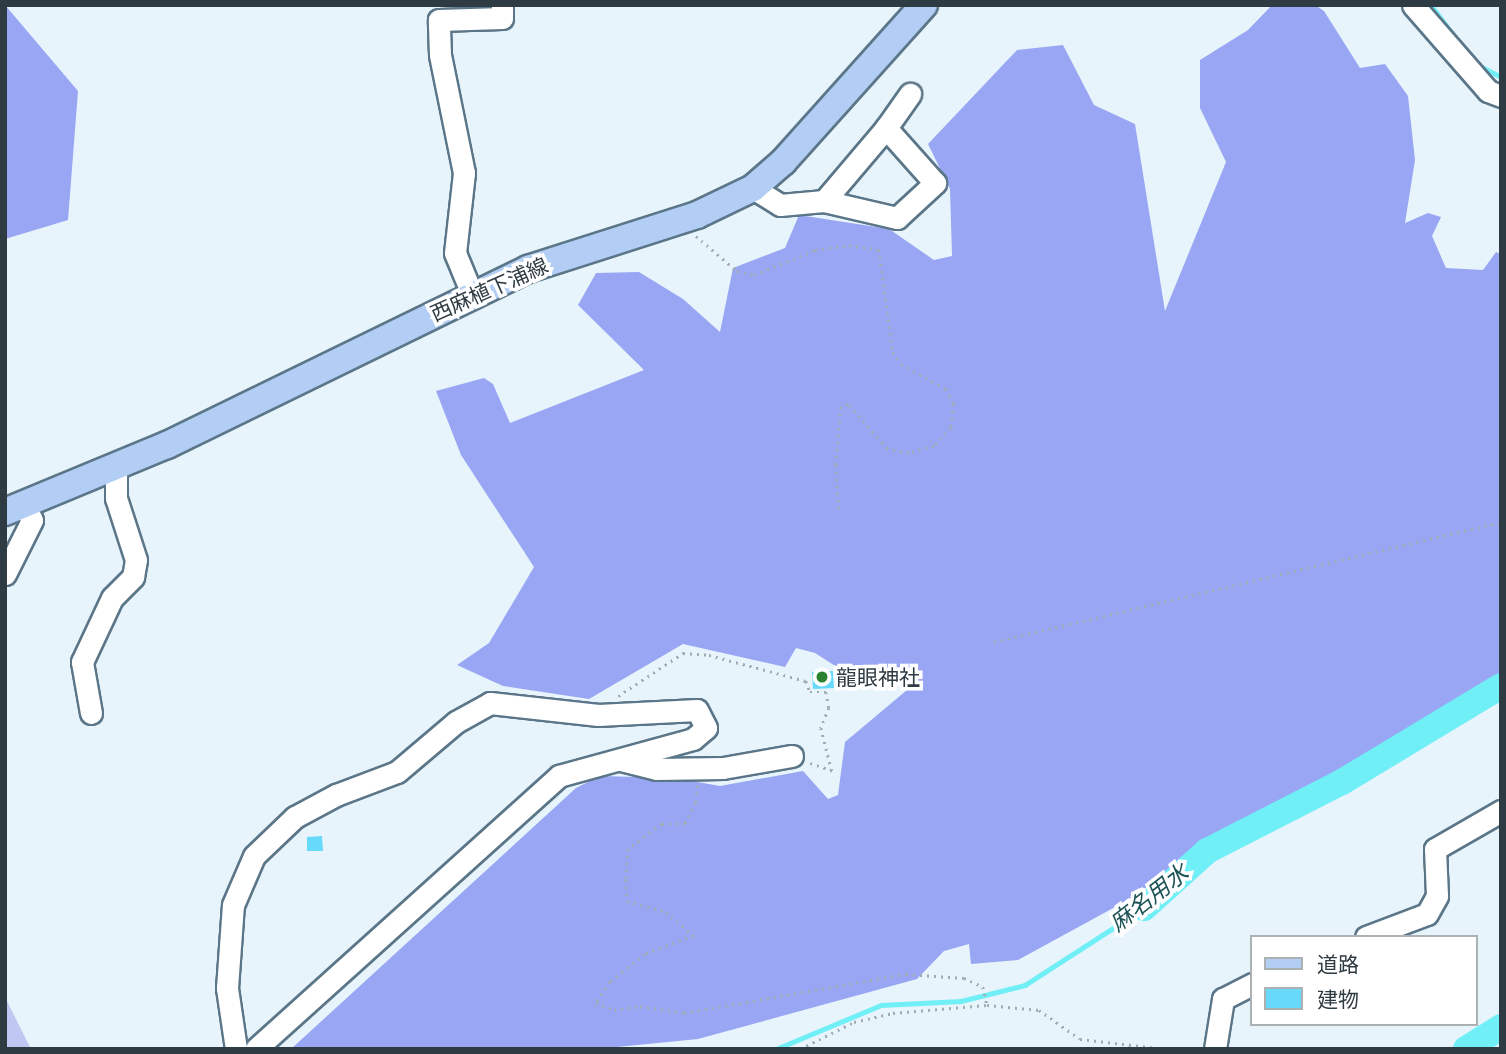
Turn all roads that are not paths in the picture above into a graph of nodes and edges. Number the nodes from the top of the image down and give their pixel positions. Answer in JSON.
{"nodes":[{"id":1,"x":502,"y":5,"type":"edge"},
{"id":2,"x":924,"y":5,"type":"edge"},
{"id":3,"x":1413,"y":5,"type":"edge"},
{"id":4,"x":911,"y":94,"type":"dead end"},
{"id":5,"x":1501,"y":96,"type":"edge"},
{"id":6,"x":886,"y":128,"type":"junction"},
{"id":7,"x":753,"y":188,"type":"junction"},
{"id":8,"x":824,"y":201,"type":"junction"},
{"id":9,"x":472,"y":294,"type":"junction"},
{"id":10,"x":116,"y":467,"type":"junction"},
{"id":11,"x":15,"y":509,"type":"edge"},
{"id":12,"x":5,"y":573,"type":"edge"},
{"id":13,"x":91,"y":713,"type":"dead end"},
{"id":14,"x":792,"y":757,"type":"road end"},
{"id":15,"x":618,"y":759,"type":"junction"},
{"id":16,"x":1501,"y":811,"type":"edge"},
{"id":17,"x":1371,"y":935,"type":"edge"},
{"id":18,"x":1250,"y":985,"type":"edge"},
{"id":19,"x":236,"y":1049,"type":"edge"},
{"id":20,"x":256,"y":1049,"type":"edge"},
{"id":21,"x":1215,"y":1049,"type":"edge"}],
"edges":[{"from":1,"to":9,"type":"street"},
{"from":2,"to":7,"type":"main road","name":"西麻植下浦線"},
{"from":3,"to":5,"type":"street"},
{"from":4,"to":6,"type":"street"},
{"from":6,"to":8,"type":"street"},
{"from":6,"to":8,"type":"street"},
{"from":7,"to":8,"type":"street"},
{"from":7,"to":9,"type":"main road","name":"西麻植下浦線"},
{"from":9,"to":10,"type":"main road","name":"西麻植下浦線"},
{"from":10,"to":11,"type":"main road","name":"西麻植下浦線"},
{"from":10,"to":13,"type":"street"},
{"from":11,"to":12,"type":"street"},
{"from":14,"to":15,"type":"street"},
{"from":15,"to":19,"type":"street"},
{"from":15,"to":20,"type":"street"},
{"from":16,"to":17,"type":"street"},
{"from":18,"to":21,"type":"street"}]}
